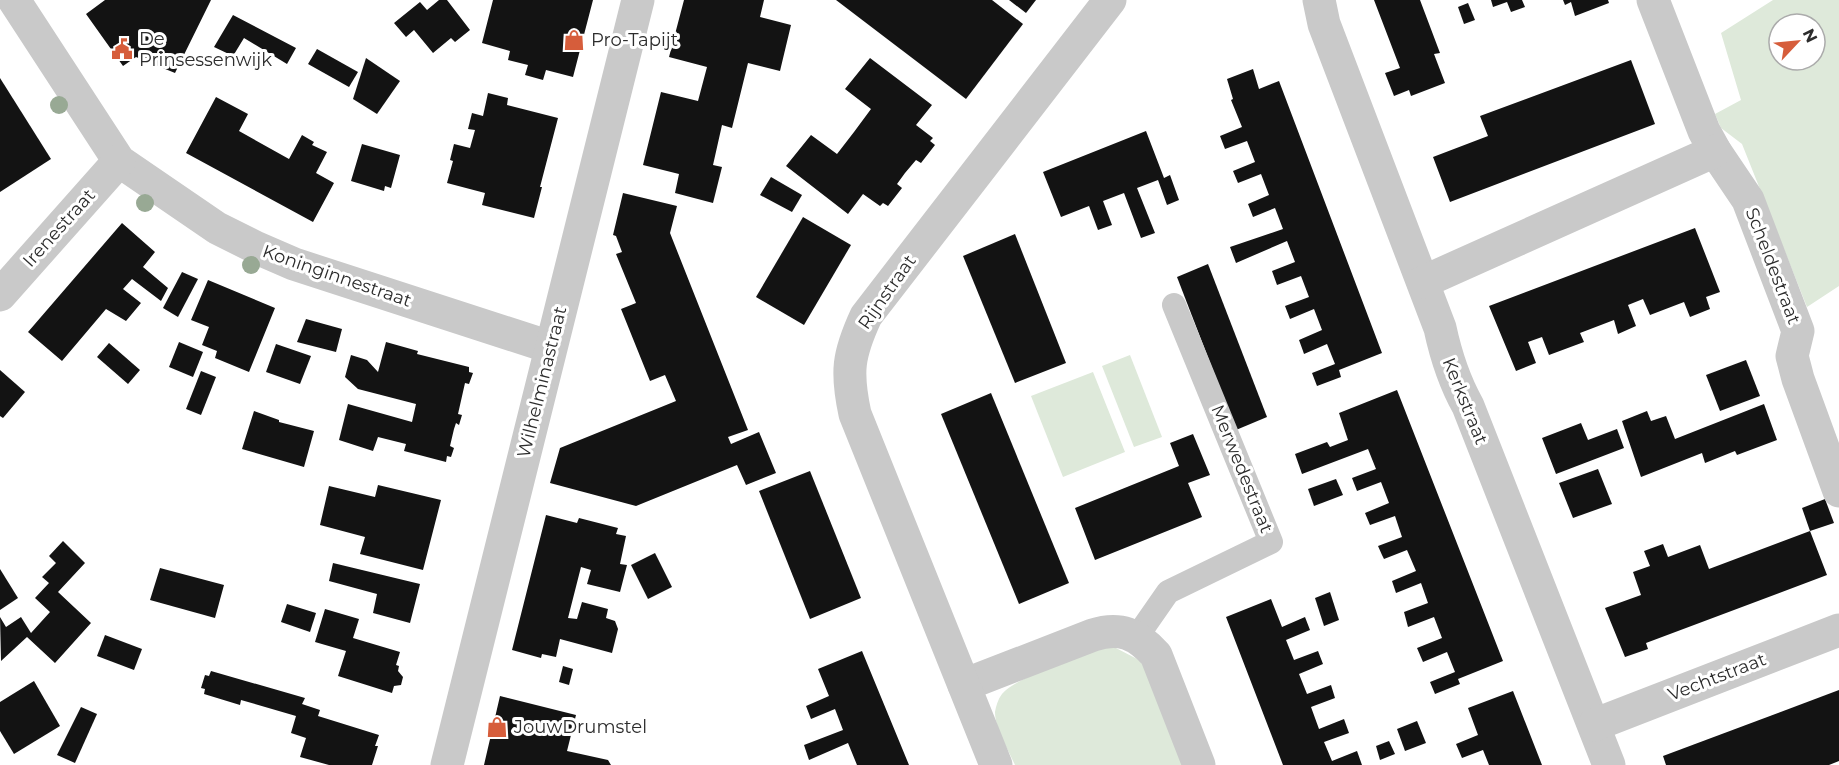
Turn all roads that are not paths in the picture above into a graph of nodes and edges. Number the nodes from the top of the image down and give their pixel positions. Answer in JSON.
{"nodes":[{"id":1,"x":14,"y":0,"type":"edge"},
{"id":2,"x":638,"y":0,"type":"edge"},
{"id":3,"x":1110,"y":0,"type":"edge"},
{"id":4,"x":1319,"y":0,"type":"edge"},
{"id":5,"x":1653,"y":0,"type":"edge"},
{"id":6,"x":1714,"y":151,"type":"junction"},
{"id":7,"x":119,"y":161,"type":"junction"},
{"id":8,"x":1423,"y":282,"type":"junction"},
{"id":9,"x":0,"y":296,"type":"edge"},
{"id":10,"x":1174,"y":305,"type":"dead end"},
{"id":11,"x":550,"y":347,"type":"junction"},
{"id":12,"x":1839,"y":491,"type":"edge"},
{"id":13,"x":1839,"y":630,"type":"edge"},
{"id":14,"x":1136,"y":638,"type":"junction"},
{"id":15,"x":964,"y":686,"type":"junction"},
{"id":16,"x":1594,"y":725,"type":"junction"},
{"id":17,"x":447,"y":765,"type":"edge"},
{"id":18,"x":996,"y":765,"type":"edge"},
{"id":19,"x":1199,"y":765,"type":"edge"},
{"id":20,"x":1609,"y":765,"type":"edge"}],
"edges":[{"from":1,"to":7,"type":"street","name":"Koninginnestraat"},
{"from":2,"to":11,"type":"street","name":"Wilhelminastraat"},
{"from":3,"to":15,"type":"street","name":"Rijnstraat"},
{"from":4,"to":8,"type":"street","name":"Kerkstraat"},
{"from":5,"to":6,"type":"street","name":"Scheldestraat"},
{"from":6,"to":8,"type":"street"},
{"from":6,"to":12,"type":"street","name":"Scheldestraat"},
{"from":7,"to":9,"type":"street","name":"Irenestraat"},
{"from":7,"to":11,"type":"street","name":"Koninginnestraat"},
{"from":8,"to":16,"type":"street","name":"Kerkstraat"},
{"from":10,"to":14,"type":"lane","name":"Merwedestraat"},
{"from":11,"to":17,"type":"street","name":"Wilhelminastraat"},
{"from":13,"to":16,"type":"street","name":"Vechtstraat"},
{"from":14,"to":15,"type":"street"},
{"from":14,"to":19,"type":"street"},
{"from":15,"to":18,"type":"street","name":"Rijnstraat"},
{"from":16,"to":20,"type":"street","name":"Kerkstraat"}]}
